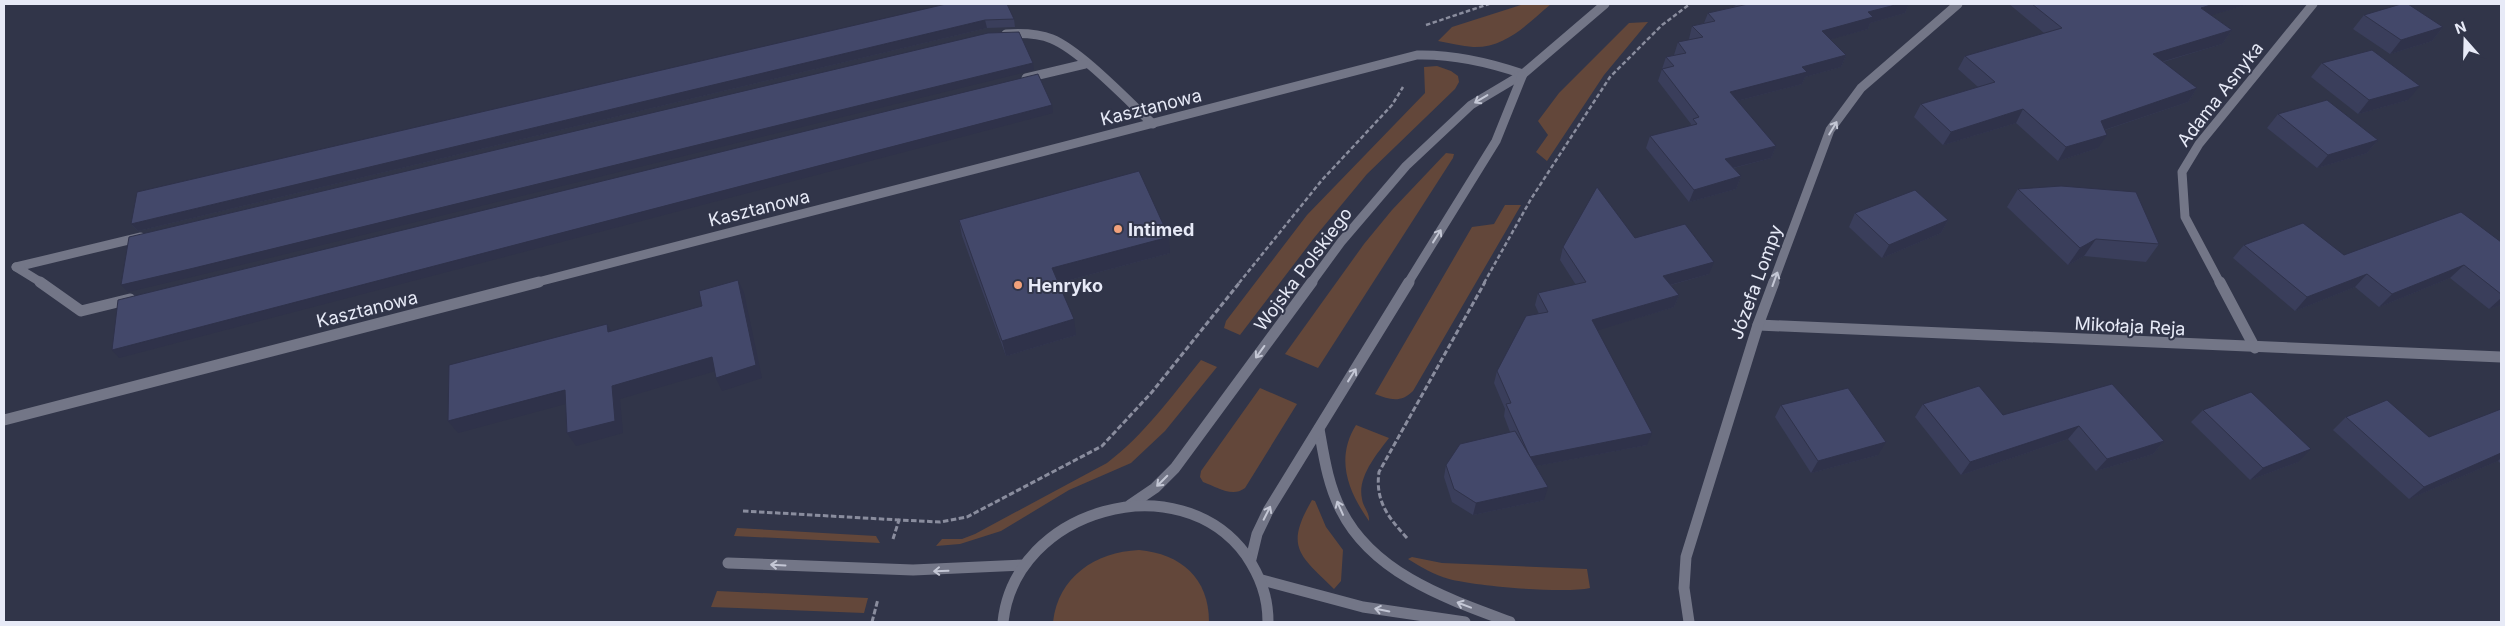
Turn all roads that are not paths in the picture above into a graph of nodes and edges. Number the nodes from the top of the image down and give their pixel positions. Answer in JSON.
{"nodes":[{"id":1,"x":1605,"y":4,"type":"edge"},
{"id":2,"x":1958,"y":4,"type":"edge"},
{"id":3,"x":2313,"y":4,"type":"edge"},
{"id":4,"x":997,"y":34,"type":"edge"},
{"id":5,"x":1085,"y":64,"type":"junction"},
{"id":6,"x":1523,"y":74,"type":"junction"},
{"id":7,"x":1018,"y":80,"type":"edge"},
{"id":8,"x":1153,"y":124,"type":"junction"},
{"id":9,"x":152,"y":235,"type":"edge"},
{"id":10,"x":139,"y":297,"type":"edge"},
{"id":11,"x":1758,"y":325,"type":"junction"},
{"id":12,"x":2255,"y":348,"type":"junction"},
{"id":13,"x":2501,"y":357,"type":"edge"},
{"id":14,"x":4,"y":420,"type":"edge"},
{"id":15,"x":1319,"y":429,"type":"junction"},
{"id":16,"x":1130,"y":505,"type":"junction"},
{"id":17,"x":1251,"y":559,"type":"junction"},
{"id":18,"x":728,"y":563,"type":"dead end"},
{"id":19,"x":1024,"y":565,"type":"junction"},
{"id":20,"x":1262,"y":580,"type":"junction"},
{"id":21,"x":1003,"y":622,"type":"edge"},
{"id":22,"x":1268,"y":622,"type":"edge"},
{"id":23,"x":1465,"y":622,"type":"edge"},
{"id":24,"x":1510,"y":622,"type":"edge"},
{"id":25,"x":1688,"y":622,"type":"edge"}],
"edges":[{"from":1,"to":6,"type":"street","name":"Wojska Polskiego"},
{"from":11,"to":2,"type":"street","name":"Józefa Lompy","one_way":true},
{"from":3,"to":12,"type":"street","name":"Adama Asnyka"},
{"from":4,"to":5,"type":"street"},
{"from":5,"to":7,"type":"street"},
{"from":5,"to":8,"type":"street"},
{"from":6,"to":8,"type":"street","name":"Kasztanowa"},
{"from":15,"to":6,"type":"street","name":"Wojska Polskiego","one_way":true},
{"from":6,"to":16,"type":"street","name":"Wojska Polskiego","one_way":true},
{"from":8,"to":14,"type":"street","name":"Kasztanowa"},
{"from":9,"to":10,"type":"street"},
{"from":11,"to":12,"type":"street","name":"Mikołaja Reja"},
{"from":11,"to":25,"type":"street","name":"Józefa Lompy"},
{"from":12,"to":13,"type":"street","name":"Mikołaja Reja"},
{"from":17,"to":15,"type":"street","name":"Wojska Polskiego","one_way":true},
{"from":24,"to":15,"type":"street","one_way":true},
{"from":16,"to":17,"type":"street"},
{"from":16,"to":19,"type":"street"},
{"from":17,"to":20,"type":"street"},
{"from":19,"to":18,"type":"street","one_way":true},
{"from":19,"to":21,"type":"street"},
{"from":20,"to":22,"type":"street"},
{"from":23,"to":20,"type":"street","one_way":true}]}
